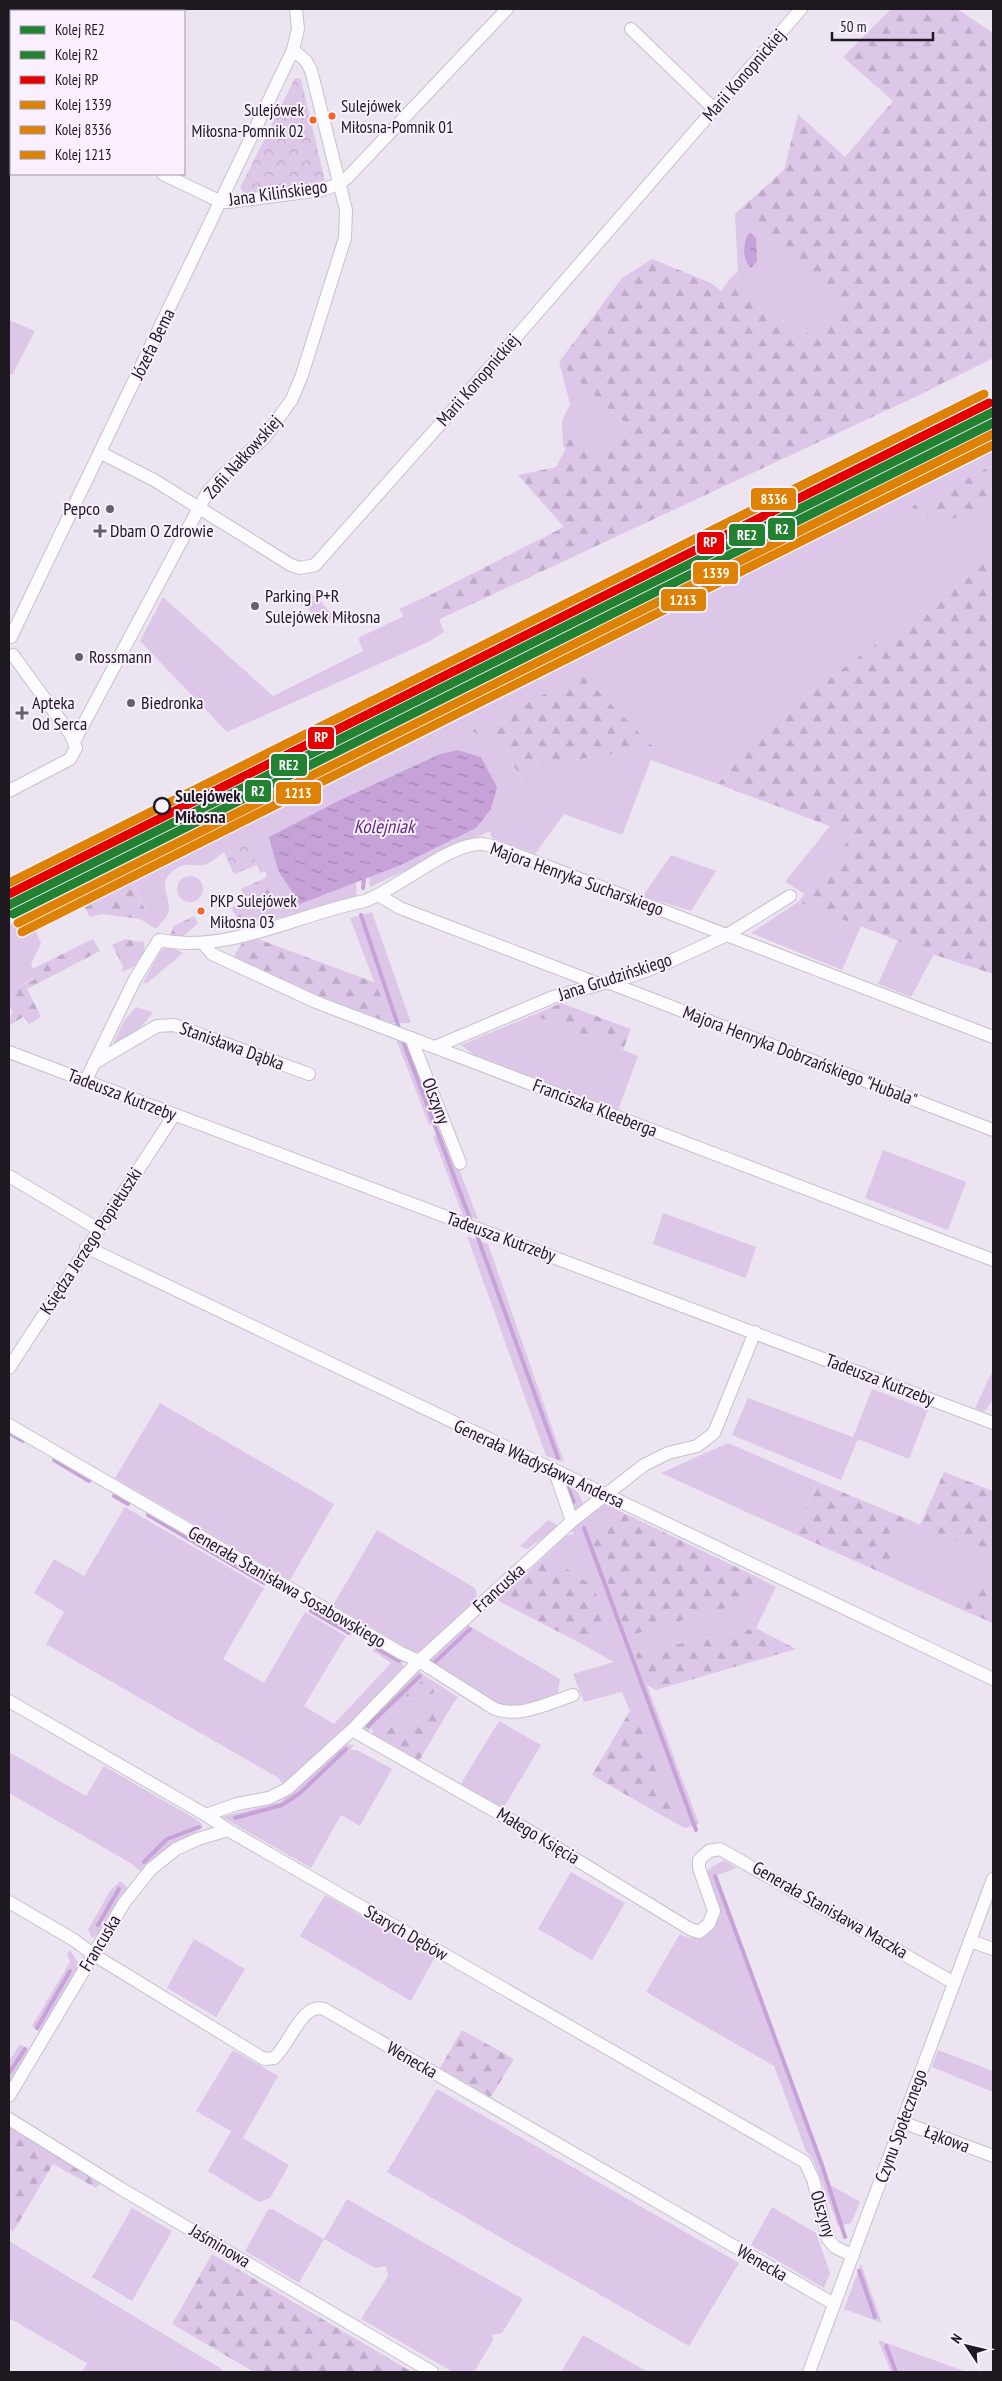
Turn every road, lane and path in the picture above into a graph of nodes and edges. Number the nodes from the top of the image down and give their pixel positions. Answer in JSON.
{"nodes":[{"id":1,"x":296,"y":9,"type":"edge"},
{"id":2,"x":507,"y":9,"type":"edge"},
{"id":3,"x":801,"y":9,"type":"edge"},
{"id":4,"x":631,"y":29,"type":"dead end"},
{"id":5,"x":293,"y":50,"type":"junction"},
{"id":6,"x":714,"y":109,"type":"junction"},
{"id":7,"x":165,"y":175,"type":"edge"},
{"id":8,"x":339,"y":184,"type":"junction"},
{"id":9,"x":220,"y":202,"type":"junction"},
{"id":10,"x":101,"y":453,"type":"junction"},
{"id":11,"x":200,"y":507,"type":"junction"},
{"id":12,"x":10,"y":636,"type":"edge"},
{"id":13,"x":11,"y":656,"type":"edge"},
{"id":14,"x":75,"y":740,"type":"junction"},
{"id":15,"x":9,"y":791,"type":"edge"},
{"id":16,"x":380,"y":896,"type":"junction"},
{"id":17,"x":790,"y":896,"type":"dead end"},
{"id":18,"x":727,"y":936,"type":"junction"},
{"id":19,"x":204,"y":943,"type":"junction"},
{"id":20,"x":603,"y":983,"type":"junction"},
{"id":21,"x":993,"y":1037,"type":"edge"},
{"id":22,"x":411,"y":1038,"type":"junction"},
{"id":23,"x":435,"y":1047,"type":"junction"},
{"id":24,"x":9,"y":1052,"type":"edge"},
{"id":25,"x":94,"y":1063,"type":"junction"},
{"id":26,"x":309,"y":1074,"type":"dead end"},
{"id":27,"x":85,"y":1082,"type":"junction"},
{"id":28,"x":174,"y":1115,"type":"junction"},
{"id":29,"x":993,"y":1130,"type":"edge"},
{"id":30,"x":460,"y":1163,"type":"dead end"},
{"id":31,"x":9,"y":1176,"type":"edge"},
{"id":32,"x":98,"y":1229,"type":"junction"},
{"id":33,"x":86,"y":1247,"type":"junction"},
{"id":34,"x":993,"y":1260,"type":"edge"},
{"id":35,"x":755,"y":1332,"type":"junction"},
{"id":36,"x":9,"y":1368,"type":"edge"},
{"id":37,"x":993,"y":1423,"type":"edge"},
{"id":38,"x":9,"y":1425,"type":"edge"},
{"id":39,"x":555,"y":1472,"type":"junction"},
{"id":40,"x":607,"y":1495,"type":"junction"},
{"id":41,"x":572,"y":1521,"type":"junction"},
{"id":42,"x":419,"y":1660,"type":"junction"},
{"id":43,"x":993,"y":1679,"type":"edge"},
{"id":44,"x":573,"y":1695,"type":"dead end"},
{"id":45,"x":9,"y":1701,"type":"edge"},
{"id":46,"x":352,"y":1730,"type":"junction"},
{"id":47,"x":206,"y":1815,"type":"junction"},
{"id":48,"x":228,"y":1830,"type":"junction"},
{"id":49,"x":703,"y":1855,"type":"joint"},
{"id":50,"x":993,"y":1879,"type":"edge"},
{"id":51,"x":9,"y":1902,"type":"edge"},
{"id":52,"x":970,"y":1940,"type":"junction"},
{"id":53,"x":993,"y":1949,"type":"edge"},
{"id":54,"x":94,"y":1955,"type":"junction"},
{"id":55,"x":954,"y":1983,"type":"junction"},
{"id":56,"x":9,"y":2096,"type":"edge"},
{"id":57,"x":9,"y":2118,"type":"edge"},
{"id":58,"x":902,"y":2122,"type":"junction"},
{"id":59,"x":993,"y":2156,"type":"edge"},
{"id":60,"x":805,"y":2162,"type":"joint"},
{"id":61,"x":853,"y":2256,"type":"junction"},
{"id":62,"x":834,"y":2304,"type":"junction"},
{"id":63,"x":432,"y":2372,"type":"edge"},
{"id":64,"x":808,"y":2372,"type":"edge"}],
"edges":[{"from":1,"to":5,"type":"street","name":"Józefa Bema"},
{"from":2,"to":8,"type":"street"},
{"from":3,"to":6,"type":"street","name":"Marii Konopnickiej"},
{"from":4,"to":6,"type":"street"},
{"from":5,"to":8,"type":"street","name":"Zofii Nałkowskiej"},
{"from":5,"to":9,"type":"street","name":"Józefa Bema"},
{"from":6,"to":11,"type":"street","name":"Marii Konopnickiej"},
{"from":7,"to":9,"type":"street","name":"Jana Kilińskiego"},
{"from":8,"to":9,"type":"street","name":"Jana Kilińskiego"},
{"from":8,"to":11,"type":"street","name":"Zofii Nałkowskiej"},
{"from":9,"to":10,"type":"street","name":"Józefa Bema"},
{"from":10,"to":11,"type":"street","name":"Marii Konopnickiej"},
{"from":10,"to":12,"type":"street","name":"Józefa Bema"},
{"from":11,"to":14,"type":"street","name":"Zofii Nałkowskiej"},
{"from":12,"to":13,"type":"street"},
{"from":13,"to":14,"type":"street"},
{"from":14,"to":15,"type":"street","name":"Zofii Nałkowskiej"},
{"from":16,"to":18,"type":"street","name":"Majora Henryka Sucharskiego"},
{"from":16,"to":19,"type":"street","name":"Majora Henryka Sucharskiego"},
{"from":16,"to":20,"type":"street","name":"Majora Henryka Dobrzańskiego \"Hubala\""},
{"from":17,"to":18,"type":"street","name":"Jana Grudzińskiego"},
{"from":18,"to":20,"type":"street","name":"Jana Grudzińskiego"},
{"from":18,"to":21,"type":"street","name":"Majora Henryka Sucharskiego"},
{"from":19,"to":22,"type":"street","name":"Franciszka Kleeberga"},
{"from":19,"to":25,"type":"street","name":"Majora Henryka Sucharskiego"},
{"from":20,"to":23,"type":"street","name":"Jana Grudzińskiego"},
{"from":20,"to":29,"type":"street","name":"Majora Henryka Dobrzańskiego \"Hubala\""},
{"from":22,"to":23,"type":"street","name":"Franciszka Kleeberga"},
{"from":22,"to":30,"type":"street","name":"Olszyny"},
{"from":23,"to":34,"type":"street","name":"Franciszka Kleeberga"},
{"from":24,"to":27,"type":"street","name":"Tadeusza Kutrzeby"},
{"from":25,"to":26,"type":"street","name":"Stanisława Dąbka"},
{"from":25,"to":27,"type":"street"},
{"from":27,"to":28,"type":"street","name":"Tadeusza Kutrzeby"},
{"from":28,"to":32,"type":"street","name":"Księdza Jerzego Popiełuszki"},
{"from":28,"to":35,"type":"street","name":"Tadeusza Kutrzeby"},
{"from":31,"to":32,"type":"street"},
{"from":32,"to":33,"type":"street","name":"Księdza Jerzego Popiełuszki"},
{"from":33,"to":36,"type":"street","name":"Księdza Jerzego Popiełuszki"},
{"from":33,"to":39,"type":"street","name":"Generała Władysława Andersa"},
{"from":35,"to":37,"type":"street","name":"Tadeusza Kutrzeby"},
{"from":35,"to":40,"type":"street","name":"Francuska"},
{"from":38,"to":42,"type":"street","name":"Generała Stanisława Sosabowskiego"},
{"from":39,"to":40,"type":"street","name":"Generała Władysława Andersa"},
{"from":39,"to":41,"type":"street"},
{"from":40,"to":41,"type":"street","name":"Francuska"},
{"from":40,"to":43,"type":"street","name":"Generała Władysława Andersa"},
{"from":41,"to":42,"type":"street","name":"Francuska"},
{"from":42,"to":44,"type":"street","name":"Generała Stanisława Sosabowskiego"},
{"from":42,"to":46,"type":"street","name":"Francuska"},
{"from":45,"to":47,"type":"street","name":"Starych Dębów"},
{"from":46,"to":47,"type":"street","name":"Francuska"},
{"from":46,"to":49,"type":"street","name":"Małego Księcia"},
{"from":47,"to":48,"type":"street","name":"Starych Dębów"},
{"from":48,"to":54,"type":"street","name":"Francuska"},
{"from":48,"to":60,"type":"street","name":"Starych Dębów"},
{"from":49,"to":55,"type":"street","name":"Generała Stanisława Maczka"},
{"from":50,"to":52,"type":"street","name":"Czynu Społecznego"},
{"from":51,"to":54,"type":"street","name":"Wenecka"},
{"from":52,"to":53,"type":"street"},
{"from":52,"to":55,"type":"street","name":"Czynu Społecznego"},
{"from":54,"to":56,"type":"street","name":"Francuska"},
{"from":54,"to":62,"type":"street","name":"Wenecka"},
{"from":55,"to":58,"type":"street","name":"Czynu Społecznego"},
{"from":57,"to":63,"type":"street","name":"Jaśminowa"},
{"from":58,"to":59,"type":"street","name":"Łąkowa"},
{"from":58,"to":61,"type":"street","name":"Czynu Społecznego"},
{"from":60,"to":61,"type":"street","name":"Olszyny"},
{"from":61,"to":62,"type":"street","name":"Czynu Społecznego"},
{"from":62,"to":64,"type":"street","name":"Czynu Społecznego"}]}
